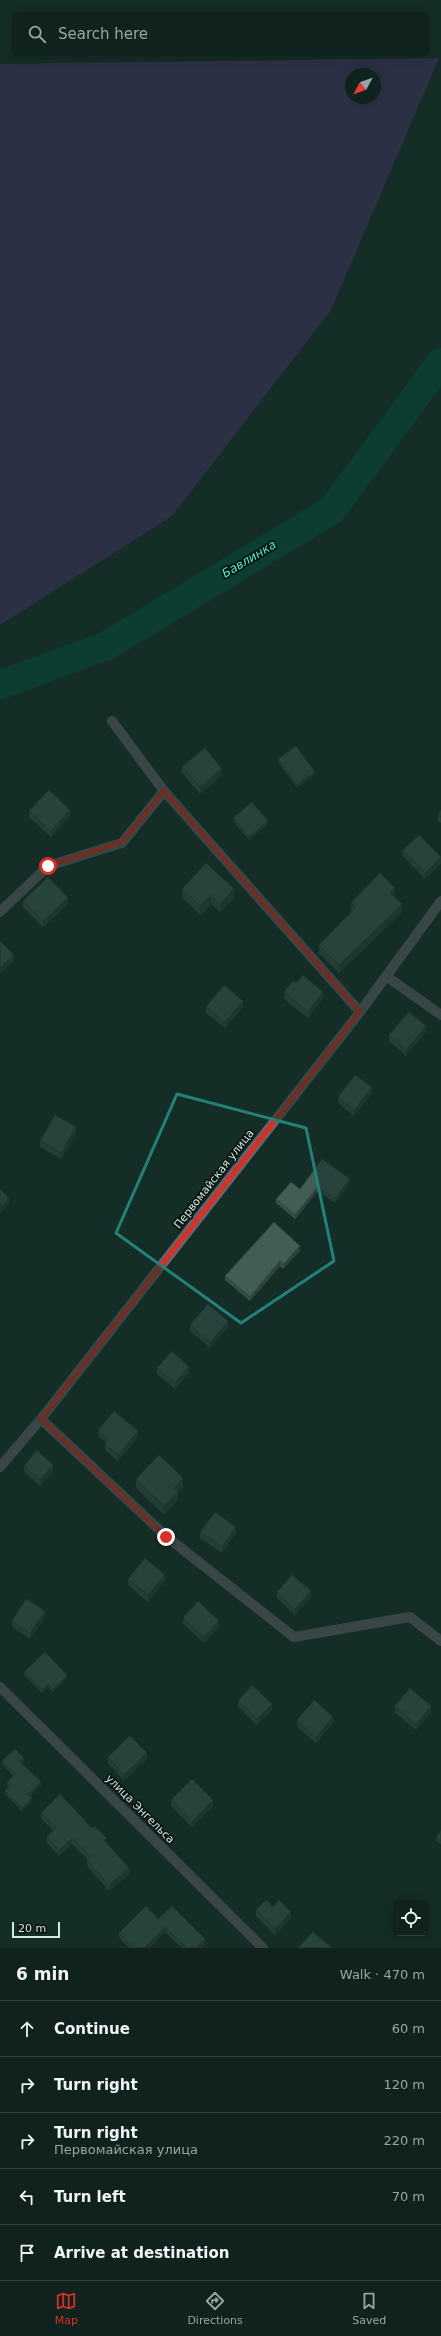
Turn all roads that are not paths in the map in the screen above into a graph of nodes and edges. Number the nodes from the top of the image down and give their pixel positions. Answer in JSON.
{"nodes":[{"id":1,"x":112,"y":721,"type":"dead end"},
{"id":2,"x":164,"y":791,"type":"junction"},
{"id":3,"x":441,"y":901,"type":"edge"},
{"id":4,"x":0,"y":912,"type":"edge"},
{"id":5,"x":386,"y":976,"type":"junction"},
{"id":6,"x":360,"y":1012,"type":"junction"},
{"id":7,"x":441,"y":1015,"type":"edge"},
{"id":8,"x":41,"y":1419,"type":"junction"},
{"id":9,"x":0,"y":1467,"type":"edge"},
{"id":10,"x":441,"y":1641,"type":"edge"},
{"id":11,"x":0,"y":1687,"type":"edge"},
{"id":12,"x":263,"y":1948,"type":"edge"}],
"edges":[{"from":1,"to":2,"type":"street"},
{"from":2,"to":4,"type":"street"},
{"from":2,"to":6,"type":"street"},
{"from":3,"to":5,"type":"street","name":"Первомайская улица"},
{"from":5,"to":6,"type":"street","name":"Первомайская улица"},
{"from":5,"to":7,"type":"street"},
{"from":6,"to":8,"type":"street","name":"Первомайская улица"},
{"from":8,"to":9,"type":"street","name":"Первомайская улица"},
{"from":8,"to":10,"type":"street"},
{"from":11,"to":12,"type":"street","name":"улица Энгельса"}]}
